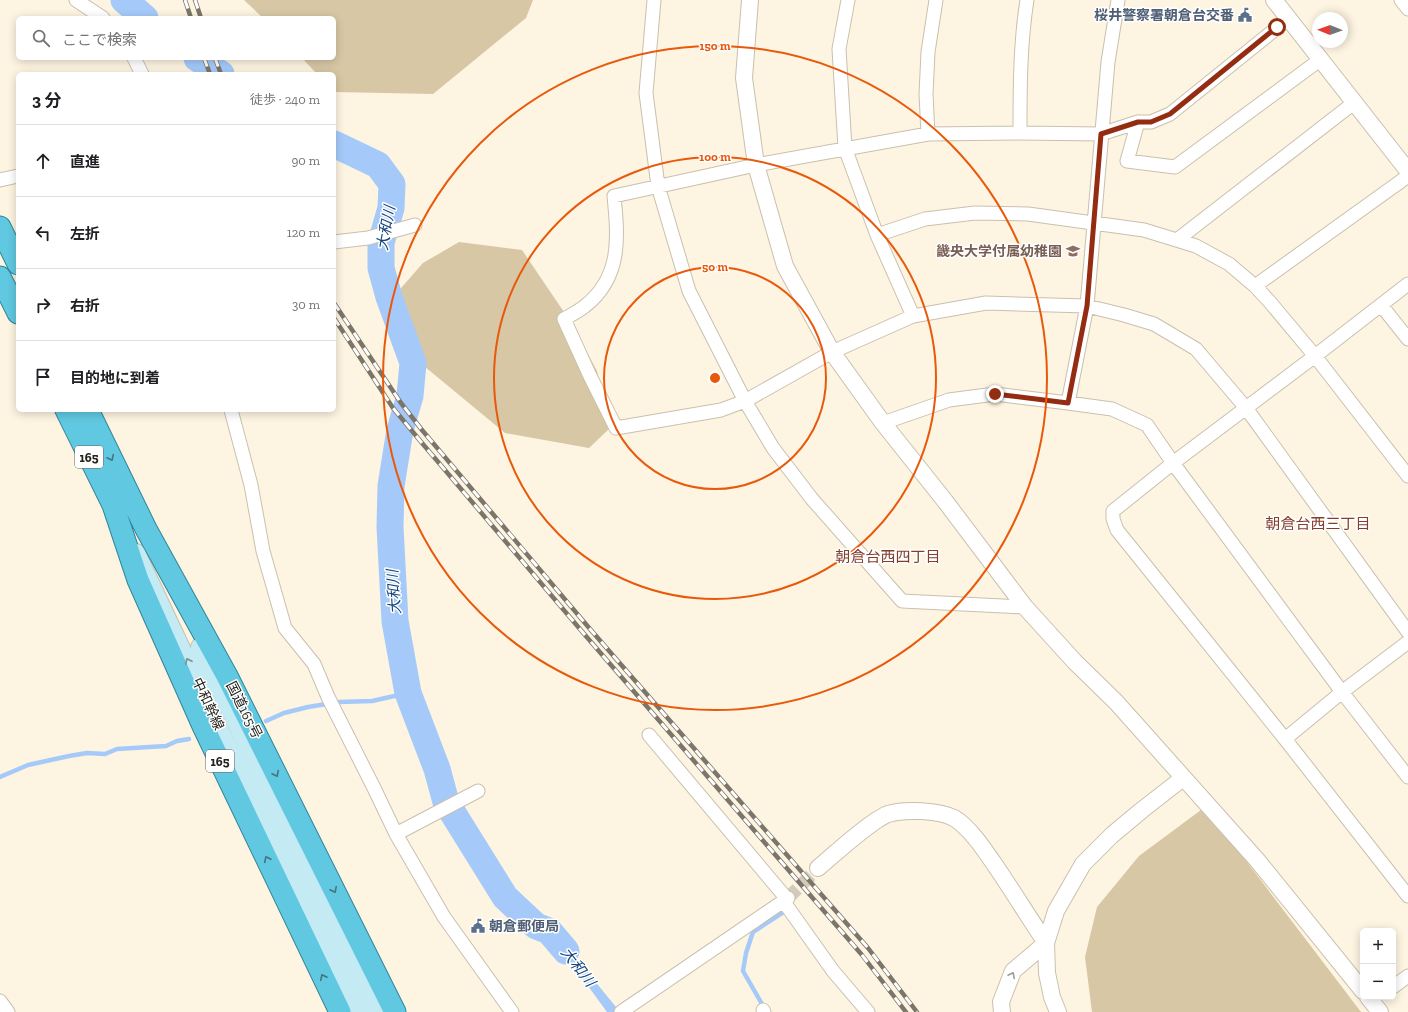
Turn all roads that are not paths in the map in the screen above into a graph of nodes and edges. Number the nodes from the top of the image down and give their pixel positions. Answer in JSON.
{"nodes":[{"id":1,"x":76,"y":0,"type":"edge"},
{"id":2,"x":654,"y":0,"type":"edge"},
{"id":3,"x":750,"y":0,"type":"edge"},
{"id":4,"x":848,"y":0,"type":"edge"},
{"id":5,"x":936,"y":0,"type":"edge"},
{"id":6,"x":1027,"y":0,"type":"edge"},
{"id":7,"x":1118,"y":0,"type":"edge"},
{"id":8,"x":1274,"y":0,"type":"edge"},
{"id":9,"x":1401,"y":0,"type":"edge"},
{"id":10,"x":1408,"y":9,"type":"edge"},
{"id":11,"x":100,"y":16,"type":"edge"},
{"id":12,"x":1288,"y":19,"type":"junction"},
{"id":13,"x":1321,"y":59,"type":"junction"},
{"id":14,"x":135,"y":60,"type":"edge"},
{"id":15,"x":141,"y":72,"type":"edge"},
{"id":16,"x":1355,"y":102,"type":"junction"},
{"id":17,"x":1138,"y":122,"type":"junction"},
{"id":18,"x":1020,"y":133,"type":"junction"},
{"id":19,"x":928,"y":134,"type":"junction"},
{"id":20,"x":1101,"y":134,"type":"junction"},
{"id":21,"x":845,"y":148,"type":"junction"},
{"id":22,"x":756,"y":165,"type":"junction"},
{"id":23,"x":1408,"y":171,"type":"edge"},
{"id":24,"x":16,"y":176,"type":"edge"},
{"id":25,"x":1408,"y":176,"type":"edge"},
{"id":26,"x":0,"y":180,"type":"edge"},
{"id":27,"x":658,"y":186,"type":"junction"},
{"id":28,"x":1094,"y":222,"type":"junction"},
{"id":29,"x":415,"y":225,"type":"dead end"},
{"id":30,"x":0,"y":227,"type":"edge"},
{"id":31,"x":877,"y":235,"type":"junction"},
{"id":32,"x":1177,"y":240,"type":"junction"},
{"id":33,"x":336,"y":242,"type":"edge"},
{"id":34,"x":16,"y":260,"type":"edge"},
{"id":35,"x":0,"y":277,"type":"edge"},
{"id":36,"x":1408,"y":284,"type":"edge"},
{"id":37,"x":1255,"y":286,"type":"junction"},
{"id":38,"x":1381,"y":305,"type":"junction"},
{"id":39,"x":1087,"y":306,"type":"junction"},
{"id":40,"x":16,"y":310,"type":"edge"},
{"id":41,"x":913,"y":316,"type":"junction"},
{"id":42,"x":1408,"y":339,"type":"edge"},
{"id":43,"x":832,"y":352,"type":"junction"},
{"id":44,"x":1315,"y":356,"type":"junction"},
{"id":45,"x":745,"y":401,"type":"junction"},
{"id":46,"x":1068,"y":403,"type":"junction"},
{"id":47,"x":1246,"y":408,"type":"junction"},
{"id":48,"x":67,"y":412,"type":"edge"},
{"id":49,"x":89,"y":412,"type":"edge"},
{"id":50,"x":232,"y":412,"type":"edge"},
{"id":51,"x":883,"y":423,"type":"junction"},
{"id":52,"x":1172,"y":463,"type":"junction"},
{"id":53,"x":1408,"y":476,"type":"edge"},
{"id":54,"x":113,"y":505,"type":"junction"},
{"id":55,"x":146,"y":529,"type":"junction"},
{"id":56,"x":1025,"y":607,"type":"junction"},
{"id":57,"x":1408,"y":632,"type":"edge"},
{"id":58,"x":1408,"y":642,"type":"edge"},
{"id":59,"x":1342,"y":692,"type":"junction"},
{"id":60,"x":649,"y":735,"type":"dead end"},
{"id":61,"x":1285,"y":739,"type":"junction"},
{"id":62,"x":1408,"y":777,"type":"edge"},
{"id":63,"x":1184,"y":778,"type":"junction"},
{"id":64,"x":478,"y":791,"type":"dead end"},
{"id":65,"x":396,"y":834,"type":"junction"},
{"id":66,"x":818,"y":868,"type":"tunnel mouth"},
{"id":67,"x":1408,"y":896,"type":"edge"},
{"id":68,"x":786,"y":899,"type":"junction"},
{"id":69,"x":1046,"y":943,"type":"junction"},
{"id":70,"x":1408,"y":976,"type":"edge"},
{"id":71,"x":352,"y":983,"type":"junction"},
{"id":72,"x":1360,"y":985,"type":"edge"},
{"id":73,"x":1396,"y":985,"type":"edge"},
{"id":74,"x":0,"y":1001,"type":"edge"},
{"id":75,"x":8,"y":1012,"type":"edge"},
{"id":76,"x":340,"y":1012,"type":"edge"},
{"id":77,"x":356,"y":1012,"type":"edge"},
{"id":78,"x":375,"y":1012,"type":"edge"},
{"id":79,"x":395,"y":1012,"type":"edge"},
{"id":80,"x":512,"y":1012,"type":"edge"},
{"id":81,"x":621,"y":1012,"type":"edge"},
{"id":82,"x":868,"y":1012,"type":"edge"},
{"id":83,"x":1002,"y":1012,"type":"edge"},
{"id":84,"x":1058,"y":1012,"type":"edge"}],
"edges":[{"from":1,"to":11,"type":"street"},
{"from":2,"to":27,"type":"street"},
{"from":3,"to":22,"type":"street"},
{"from":4,"to":21,"type":"street"},
{"from":5,"to":19,"type":"street"},
{"from":6,"to":18,"type":"street"},
{"from":7,"to":20,"type":"street"},
{"from":8,"to":12,"type":"street"},
{"from":9,"to":10,"type":"street"},
{"from":12,"to":13,"type":"street"},
{"from":12,"to":17,"type":"street"},
{"from":13,"to":16,"type":"street"},
{"from":13,"to":17,"type":"street"},
{"from":14,"to":15,"type":"street"},
{"from":16,"to":23,"type":"street"},
{"from":16,"to":32,"type":"street"},
{"from":17,"to":20,"type":"street"},
{"from":18,"to":19,"type":"street"},
{"from":18,"to":20,"type":"street"},
{"from":19,"to":21,"type":"street"},
{"from":20,"to":28,"type":"street"},
{"from":21,"to":22,"type":"street"},
{"from":21,"to":31,"type":"street"},
{"from":22,"to":27,"type":"street"},
{"from":22,"to":43,"type":"street"},
{"from":24,"to":26,"type":"street"},
{"from":25,"to":37,"type":"street"},
{"from":27,"to":45,"type":"street"},
{"from":27,"to":45,"type":"street"},
{"from":28,"to":31,"type":"street"},
{"from":28,"to":32,"type":"street"},
{"from":28,"to":39,"type":"street"},
{"from":29,"to":33,"type":"street"},
{"from":30,"to":34,"type":"highway"},
{"from":31,"to":41,"type":"street"},
{"from":32,"to":37,"type":"street"},
{"from":35,"to":40,"type":"highway"},
{"from":36,"to":38,"type":"street"},
{"from":37,"to":44,"type":"street"},
{"from":38,"to":42,"type":"street"},
{"from":38,"to":44,"type":"street"},
{"from":39,"to":41,"type":"street"},
{"from":39,"to":46,"type":"street"},
{"from":39,"to":47,"type":"street"},
{"from":41,"to":43,"type":"street"},
{"from":43,"to":45,"type":"street"},
{"from":43,"to":51,"type":"street"},
{"from":44,"to":47,"type":"street"},
{"from":44,"to":53,"type":"street"},
{"from":45,"to":56,"type":"street"},
{"from":46,"to":51,"type":"street"},
{"from":46,"to":52,"type":"street"},
{"from":47,"to":52,"type":"street"},
{"from":47,"to":57,"type":"street"},
{"from":48,"to":54,"type":"highway","number":"165"},
{"from":49,"to":55,"type":"highway","name":"国道165号","number":"165","one_way":true},
{"from":50,"to":65,"type":"street"},
{"from":51,"to":56,"type":"street"},
{"from":52,"to":59,"type":"street"},
{"from":52,"to":61,"type":"street"},
{"from":71,"to":54,"type":"main road","name":"中和幹線","one_way":true},
{"from":76,"to":54,"type":"highway","number":"165","one_way":true},
{"from":55,"to":71,"type":"main road","name":"中和幹線"},
{"from":55,"to":79,"type":"highway","name":"国道165号","number":"165","one_way":true},
{"from":56,"to":63,"type":"street"},
{"from":58,"to":59,"type":"street"},
{"from":59,"to":61,"type":"street"},
{"from":59,"to":62,"type":"street"},
{"from":60,"to":68,"type":"street"},
{"from":61,"to":67,"type":"street"},
{"from":63,"to":69,"type":"street"},
{"from":63,"to":72,"type":"street"},
{"from":64,"to":65,"type":"street"},
{"from":65,"to":80,"type":"street"},
{"from":66,"to":69,"type":"street"},
{"from":68,"to":81,"type":"street"},
{"from":68,"to":82,"type":"street"},
{"from":83,"to":69,"type":"street","one_way":true},
{"from":69,"to":84,"type":"street"},
{"from":70,"to":73,"type":"street"},
{"from":71,"to":77,"type":"main road","name":"中和幹線"},
{"from":71,"to":78,"type":"main road","name":"中和幹線"},
{"from":74,"to":75,"type":"street"}]}
